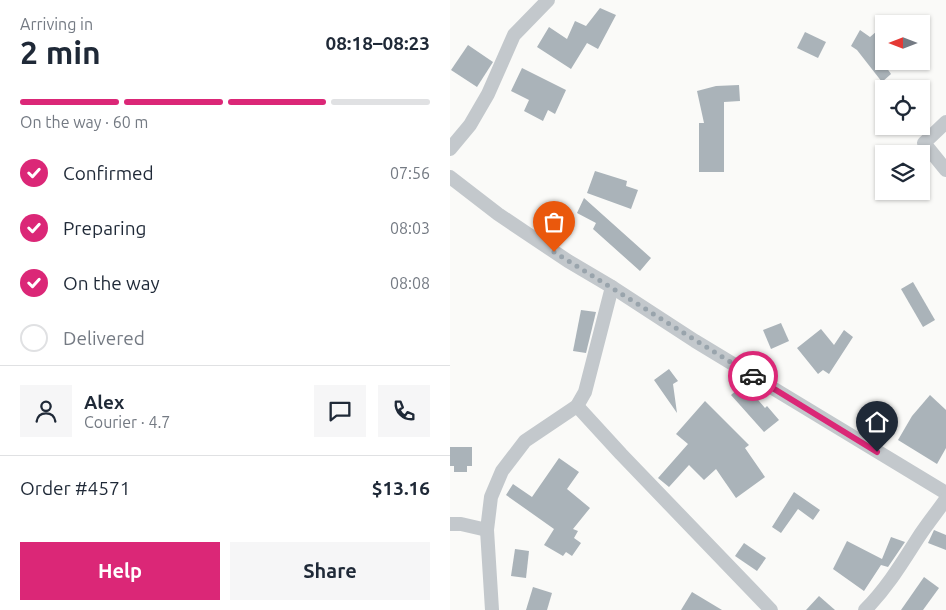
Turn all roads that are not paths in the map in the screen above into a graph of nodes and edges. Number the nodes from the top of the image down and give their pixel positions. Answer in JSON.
{"nodes":[{"id":1,"x":548,"y":0,"type":"edge"},
{"id":2,"x":946,"y":122,"type":"edge"},
{"id":3,"x":450,"y":149,"type":"edge"},
{"id":4,"x":946,"y":170,"type":"edge"},
{"id":5,"x":450,"y":177,"type":"edge"},
{"id":6,"x":612,"y":287,"type":"junction"},
{"id":7,"x":577,"y":406,"type":"junction"},
{"id":8,"x":946,"y":493,"type":"edge"},
{"id":9,"x":946,"y":499,"type":"edge"},
{"id":10,"x":450,"y":524,"type":"edge"},
{"id":11,"x":487,"y":530,"type":"junction"},
{"id":12,"x":492,"y":610,"type":"edge"},
{"id":13,"x":771,"y":610,"type":"edge"},
{"id":14,"x":864,"y":610,"type":"edge"}],
"edges":[{"from":1,"to":3,"type":"street"},
{"from":2,"to":4,"type":"street"},
{"from":5,"to":6,"type":"street"},
{"from":6,"to":7,"type":"street"},
{"from":6,"to":8,"type":"street"},
{"from":7,"to":11,"type":"street"},
{"from":7,"to":13,"type":"street"},
{"from":9,"to":14,"type":"street"},
{"from":10,"to":11,"type":"street"},
{"from":11,"to":12,"type":"street"}]}
